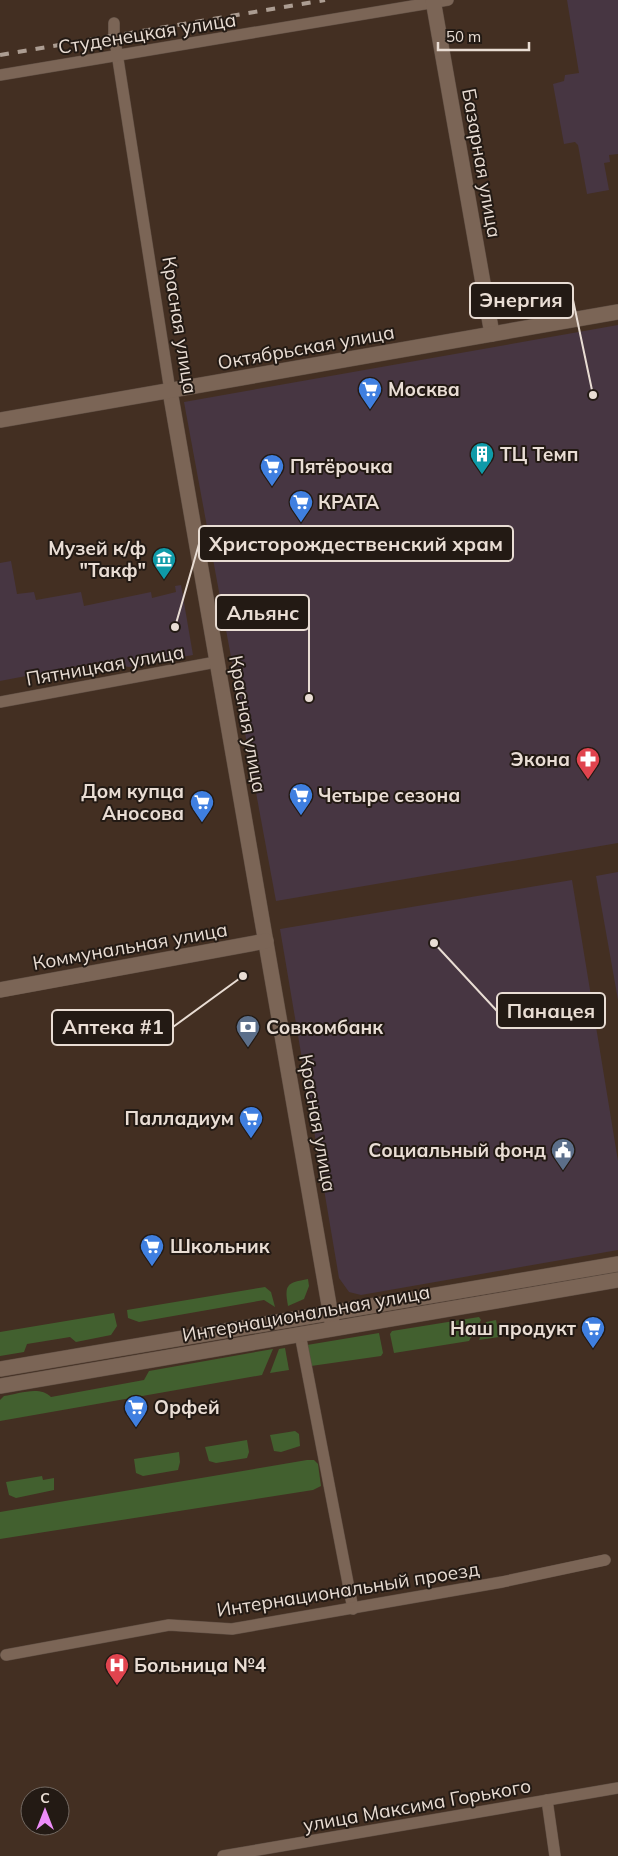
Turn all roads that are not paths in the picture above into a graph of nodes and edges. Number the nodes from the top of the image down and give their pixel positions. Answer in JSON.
{"nodes":[{"id":1,"x":438,"y":1,"type":"edge"},
{"id":2,"x":114,"y":23,"type":"dead end"},
{"id":3,"x":118,"y":56,"type":"junction"},
{"id":4,"x":0,"y":74,"type":"edge"},
{"id":5,"x":618,"y":312,"type":"edge"},
{"id":6,"x":492,"y":334,"type":"junction"},
{"id":7,"x":170,"y":391,"type":"junction"},
{"id":8,"x":0,"y":420,"type":"edge"},
{"id":9,"x":216,"y":662,"type":"junction"},
{"id":10,"x":0,"y":702,"type":"edge"},
{"id":11,"x":266,"y":941,"type":"junction"},
{"id":12,"x":0,"y":990,"type":"edge"},
{"id":13,"x":618,"y":1264,"type":"edge"},
{"id":14,"x":618,"y":1280,"type":"edge"},
{"id":15,"x":330,"y":1313,"type":"junction"},
{"id":16,"x":333,"y":1328,"type":"junction"},
{"id":17,"x":300,"y":1334,"type":"junction"},
{"id":18,"x":0,"y":1369,"type":"edge"},
{"id":19,"x":0,"y":1386,"type":"edge"},
{"id":20,"x":605,"y":1560,"type":"dead end"},
{"id":21,"x":352,"y":1609,"type":"junction"},
{"id":22,"x":6,"y":1655,"type":"dead end"},
{"id":23,"x":618,"y":1788,"type":"edge"},
{"id":24,"x":547,"y":1800,"type":"junction"},
{"id":25,"x":223,"y":1856,"type":"edge"},
{"id":26,"x":555,"y":1856,"type":"edge"}],
"edges":[{"from":1,"to":3,"type":"street","name":"Студенецкая улица"},
{"from":1,"to":6,"type":"main road","name":"Базарная улица"},
{"from":2,"to":3,"type":"street","name":"Красная улица"},
{"from":3,"to":4,"type":"street","name":"Студенецкая улица"},
{"from":3,"to":7,"type":"street","name":"Красная улица"},
{"from":5,"to":6,"type":"main road","name":"Октябрьская улица"},
{"from":6,"to":7,"type":"main road","name":"Октябрьская улица"},
{"from":7,"to":8,"type":"main road","name":"Октябрьская улица"},
{"from":7,"to":9,"type":"main road","name":"Красная улица"},
{"from":9,"to":10,"type":"street","name":"Пятницкая улица"},
{"from":9,"to":11,"type":"main road","name":"Красная улица"},
{"from":11,"to":12,"type":"main road","name":"Коммунальная улица"},
{"from":11,"to":15,"type":"main road","name":"Красная улица"},
{"from":13,"to":15,"type":"main road","name":"Интернациональная улица"},
{"from":14,"to":16,"type":"main road","name":"Интернациональная улица"},
{"from":15,"to":16,"type":"main road","name":"Красная улица"},
{"from":15,"to":18,"type":"main road","name":"Интернациональная улица"},
{"from":16,"to":17,"type":"main road","name":"Интернациональная улица"},
{"from":17,"to":19,"type":"main road","name":"Интернациональная улица"},
{"from":17,"to":21,"type":"street"},
{"from":20,"to":21,"type":"street","name":"Интернациональный проезд"},
{"from":21,"to":22,"type":"street","name":"Интернациональный проезд"},
{"from":23,"to":24,"type":"street","name":"улица Максима Горького"},
{"from":24,"to":25,"type":"street","name":"улица Максима Горького"},
{"from":24,"to":26,"type":"street"}]}
